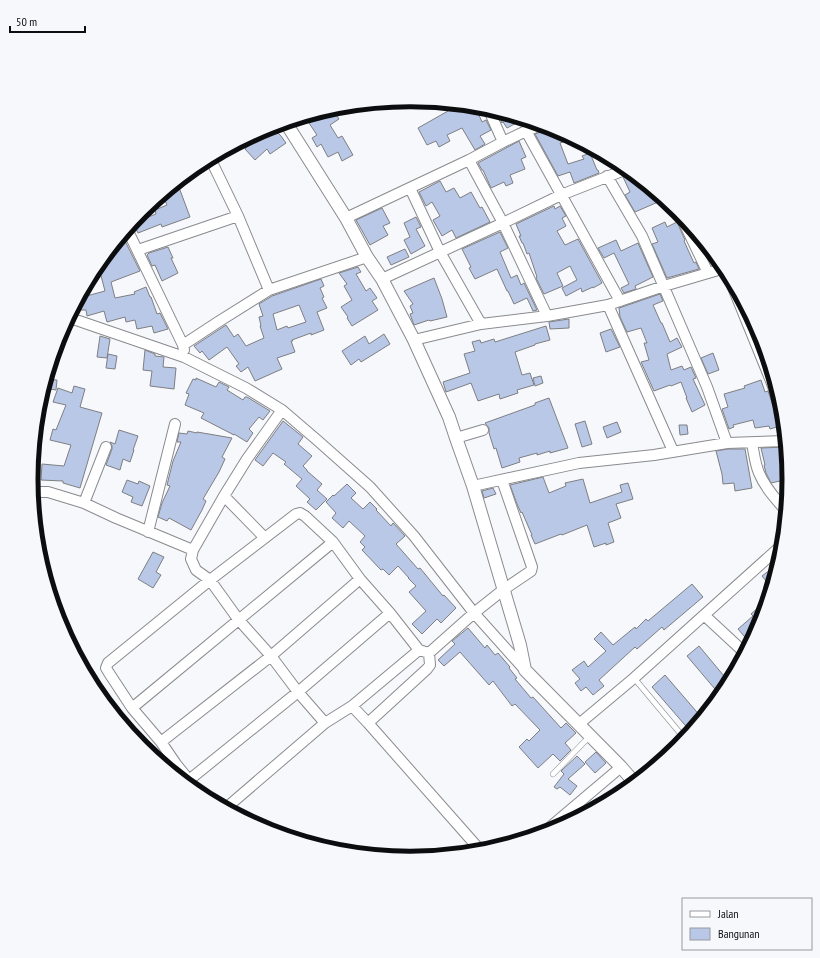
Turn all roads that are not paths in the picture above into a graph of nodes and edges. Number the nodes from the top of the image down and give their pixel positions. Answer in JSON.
{"nodes":[{"id":1,"x":492,"y":116,"type":"edge"},
{"id":2,"x":289,"y":127,"type":"edge"},
{"id":3,"x":533,"y":128,"type":"edge"},
{"id":4,"x":526,"y":131,"type":"junction"},
{"id":5,"x":504,"y":142,"type":"junction"},
{"id":6,"x":468,"y":160,"type":"junction"},
{"id":7,"x":213,"y":164,"type":"edge"},
{"id":8,"x":619,"y":172,"type":"edge"},
{"id":9,"x":607,"y":176,"type":"junction"},
{"id":10,"x":410,"y":188,"type":"junction"},
{"id":11,"x":561,"y":195,"type":"junction"},
{"id":12,"x":238,"y":216,"type":"junction"},
{"id":13,"x":346,"y":218,"type":"junction"},
{"id":14,"x":503,"y":223,"type":"junction"},
{"id":15,"x":688,"y":231,"type":"edge"},
{"id":16,"x":130,"y":234,"type":"edge"},
{"id":17,"x":138,"y":250,"type":"junction"},
{"id":18,"x":440,"y":252,"type":"junction"},
{"id":19,"x":367,"y":257,"type":"junction"},
{"id":20,"x":718,"y":270,"type":"edge"},
{"id":21,"x":708,"y":273,"type":"junction"},
{"id":22,"x":382,"y":278,"type":"junction"},
{"id":23,"x":664,"y":286,"type":"junction"},
{"id":24,"x":270,"y":290,"type":"junction"},
{"id":25,"x":620,"y":301,"type":"junction"},
{"id":26,"x":608,"y":305,"type":"junction"},
{"id":27,"x":547,"y":316,"type":"junction"},
{"id":28,"x":74,"y":320,"type":"edge"},
{"id":29,"x":747,"y":321,"type":"edge"},
{"id":30,"x":481,"y":324,"type":"junction"},
{"id":31,"x":414,"y":340,"type":"junction"},
{"id":32,"x":756,"y":343,"type":"edge"},
{"id":33,"x":183,"y":345,"type":"junction"},
{"id":34,"x":184,"y":358,"type":"junction"},
{"id":35,"x":282,"y":410,"type":"junction"},
{"id":36,"x":175,"y":424,"type":"dead end"},
{"id":37,"x":482,"y":430,"type":"dead end"},
{"id":38,"x":456,"y":438,"type":"junction"},
{"id":39,"x":780,"y":441,"type":"edge"},
{"id":40,"x":727,"y":443,"type":"junction"},
{"id":41,"x":752,"y":443,"type":"junction"},
{"id":42,"x":106,"y":447,"type":"dead end"},
{"id":43,"x":673,"y":451,"type":"junction"},
{"id":44,"x":502,"y":480,"type":"junction"},
{"id":45,"x":473,"y":486,"type":"junction"},
{"id":46,"x":39,"y":492,"type":"edge"},
{"id":47,"x":224,"y":496,"type":"junction"},
{"id":48,"x":84,"y":503,"type":"junction"},
{"id":49,"x":781,"y":505,"type":"edge"},
{"id":50,"x":148,"y":532,"type":"junction"},
{"id":51,"x":265,"y":538,"type":"junction"},
{"id":52,"x":333,"y":542,"type":"junction"},
{"id":53,"x":193,"y":550,"type":"junction"},
{"id":54,"x":775,"y":551,"type":"edge"},
{"id":55,"x":360,"y":579,"type":"junction"},
{"id":56,"x":210,"y":580,"type":"junction"},
{"id":57,"x":503,"y":590,"type":"junction"},
{"id":58,"x":390,"y":613,"type":"junction"},
{"id":59,"x":474,"y":613,"type":"junction"},
{"id":60,"x":704,"y":615,"type":"junction"},
{"id":61,"x":238,"y":619,"type":"junction"},
{"id":62,"x":741,"y":649,"type":"edge"},
{"id":63,"x":419,"y":650,"type":"junction"},
{"id":64,"x":429,"y":653,"type":"junction"},
{"id":65,"x":271,"y":656,"type":"junction"},
{"id":66,"x":525,"y":670,"type":"junction"},
{"id":67,"x":634,"y":678,"type":"junction"},
{"id":68,"x":298,"y":692,"type":"junction"},
{"id":69,"x":352,"y":706,"type":"junction"},
{"id":70,"x":132,"y":708,"type":"junction"},
{"id":71,"x":325,"y":723,"type":"junction"},
{"id":72,"x":368,"y":723,"type":"junction"},
{"id":73,"x":579,"y":724,"type":"junction"},
{"id":74,"x":681,"y":733,"type":"edge"},
{"id":75,"x":590,"y":736,"type":"junction"},
{"id":76,"x":161,"y":742,"type":"junction"},
{"id":77,"x":170,"y":763,"type":"edge"},
{"id":78,"x":621,"y":767,"type":"junction"},
{"id":79,"x":553,"y":774,"type":"dead end"},
{"id":80,"x":631,"y":778,"type":"edge"},
{"id":81,"x":190,"y":779,"type":"edge"},
{"id":82,"x":230,"y":804,"type":"edge"},
{"id":83,"x":558,"y":820,"type":"edge"},
{"id":84,"x":476,"y":845,"type":"edge"}],
"edges":[{"from":1,"to":5,"type":"street"},
{"from":2,"to":13,"type":"street"},
{"from":3,"to":4,"type":"street"},
{"from":4,"to":5,"type":"street"},
{"from":4,"to":11,"type":"street"},
{"from":5,"to":6,"type":"street"},
{"from":6,"to":10,"type":"street"},
{"from":6,"to":14,"type":"street"},
{"from":7,"to":12,"type":"street"},
{"from":8,"to":9,"type":"street"},
{"from":9,"to":11,"type":"street"},
{"from":9,"to":23,"type":"street"},
{"from":10,"to":13,"type":"street"},
{"from":10,"to":18,"type":"street"},
{"from":11,"to":14,"type":"street"},
{"from":11,"to":25,"type":"street"},
{"from":12,"to":17,"type":"street"},
{"from":12,"to":24,"type":"street"},
{"from":13,"to":19,"type":"street"},
{"from":14,"to":18,"type":"street"},
{"from":14,"to":27,"type":"street"},
{"from":15,"to":21,"type":"street"},
{"from":16,"to":17,"type":"street"},
{"from":17,"to":33,"type":"street"},
{"from":18,"to":22,"type":"street"},
{"from":18,"to":30,"type":"street"},
{"from":19,"to":22,"type":"street"},
{"from":19,"to":24,"type":"street"},
{"from":20,"to":21,"type":"street"},
{"from":21,"to":23,"type":"street"},
{"from":22,"to":31,"type":"street"},
{"from":23,"to":25,"type":"street"},
{"from":23,"to":40,"type":"street"},
{"from":24,"to":33,"type":"street"},
{"from":25,"to":26,"type":"street"},
{"from":26,"to":27,"type":"street"},
{"from":26,"to":43,"type":"street"},
{"from":27,"to":30,"type":"street"},
{"from":28,"to":34,"type":"street"},
{"from":29,"to":32,"type":"street"},
{"from":30,"to":31,"type":"street"},
{"from":31,"to":38,"type":"street"},
{"from":33,"to":34,"type":"street"},
{"from":34,"to":35,"type":"street"},
{"from":35,"to":47,"type":"street"},
{"from":35,"to":59,"type":"street"},
{"from":36,"to":50,"type":"street"},
{"from":37,"to":38,"type":"street"},
{"from":38,"to":45,"type":"street"},
{"from":39,"to":41,"type":"street"},
{"from":40,"to":41,"type":"street"},
{"from":40,"to":43,"type":"street"},
{"from":41,"to":49,"type":"street"},
{"from":42,"to":48,"type":"street"},
{"from":43,"to":44,"type":"street"},
{"from":44,"to":45,"type":"street"},
{"from":44,"to":57,"type":"street"},
{"from":45,"to":57,"type":"street"},
{"from":46,"to":48,"type":"street"},
{"from":47,"to":51,"type":"street"},
{"from":47,"to":53,"type":"street"},
{"from":48,"to":50,"type":"street"},
{"from":50,"to":53,"type":"street"},
{"from":51,"to":52,"type":"street"},
{"from":51,"to":56,"type":"street"},
{"from":52,"to":55,"type":"street"},
{"from":52,"to":61,"type":"street"},
{"from":53,"to":56,"type":"street"},
{"from":54,"to":60,"type":"street"},
{"from":55,"to":58,"type":"street"},
{"from":55,"to":65,"type":"street"},
{"from":56,"to":61,"type":"street"},
{"from":56,"to":70,"type":"street"},
{"from":57,"to":59,"type":"street"},
{"from":57,"to":66,"type":"street"},
{"from":58,"to":63,"type":"street"},
{"from":58,"to":68,"type":"street"},
{"from":59,"to":64,"type":"street"},
{"from":59,"to":66,"type":"street"},
{"from":60,"to":62,"type":"street"},
{"from":60,"to":67,"type":"street"},
{"from":61,"to":65,"type":"street"},
{"from":61,"to":70,"type":"street"},
{"from":63,"to":64,"type":"street"},
{"from":63,"to":69,"type":"street"},
{"from":64,"to":72,"type":"street"},
{"from":65,"to":68,"type":"street"},
{"from":65,"to":76,"type":"street"},
{"from":66,"to":73,"type":"street"},
{"from":67,"to":73,"type":"street"},
{"from":67,"to":74,"type":"lane"},
{"from":68,"to":71,"type":"street"},
{"from":68,"to":81,"type":"street"},
{"from":69,"to":71,"type":"street"},
{"from":69,"to":72,"type":"street"},
{"from":70,"to":76,"type":"street"},
{"from":71,"to":82,"type":"street"},
{"from":72,"to":84,"type":"street"},
{"from":73,"to":75,"type":"street"},
{"from":75,"to":78,"type":"street"},
{"from":75,"to":79,"type":"lane"},
{"from":76,"to":77,"type":"street"},
{"from":78,"to":80,"type":"street"},
{"from":78,"to":83,"type":"street"}]}
